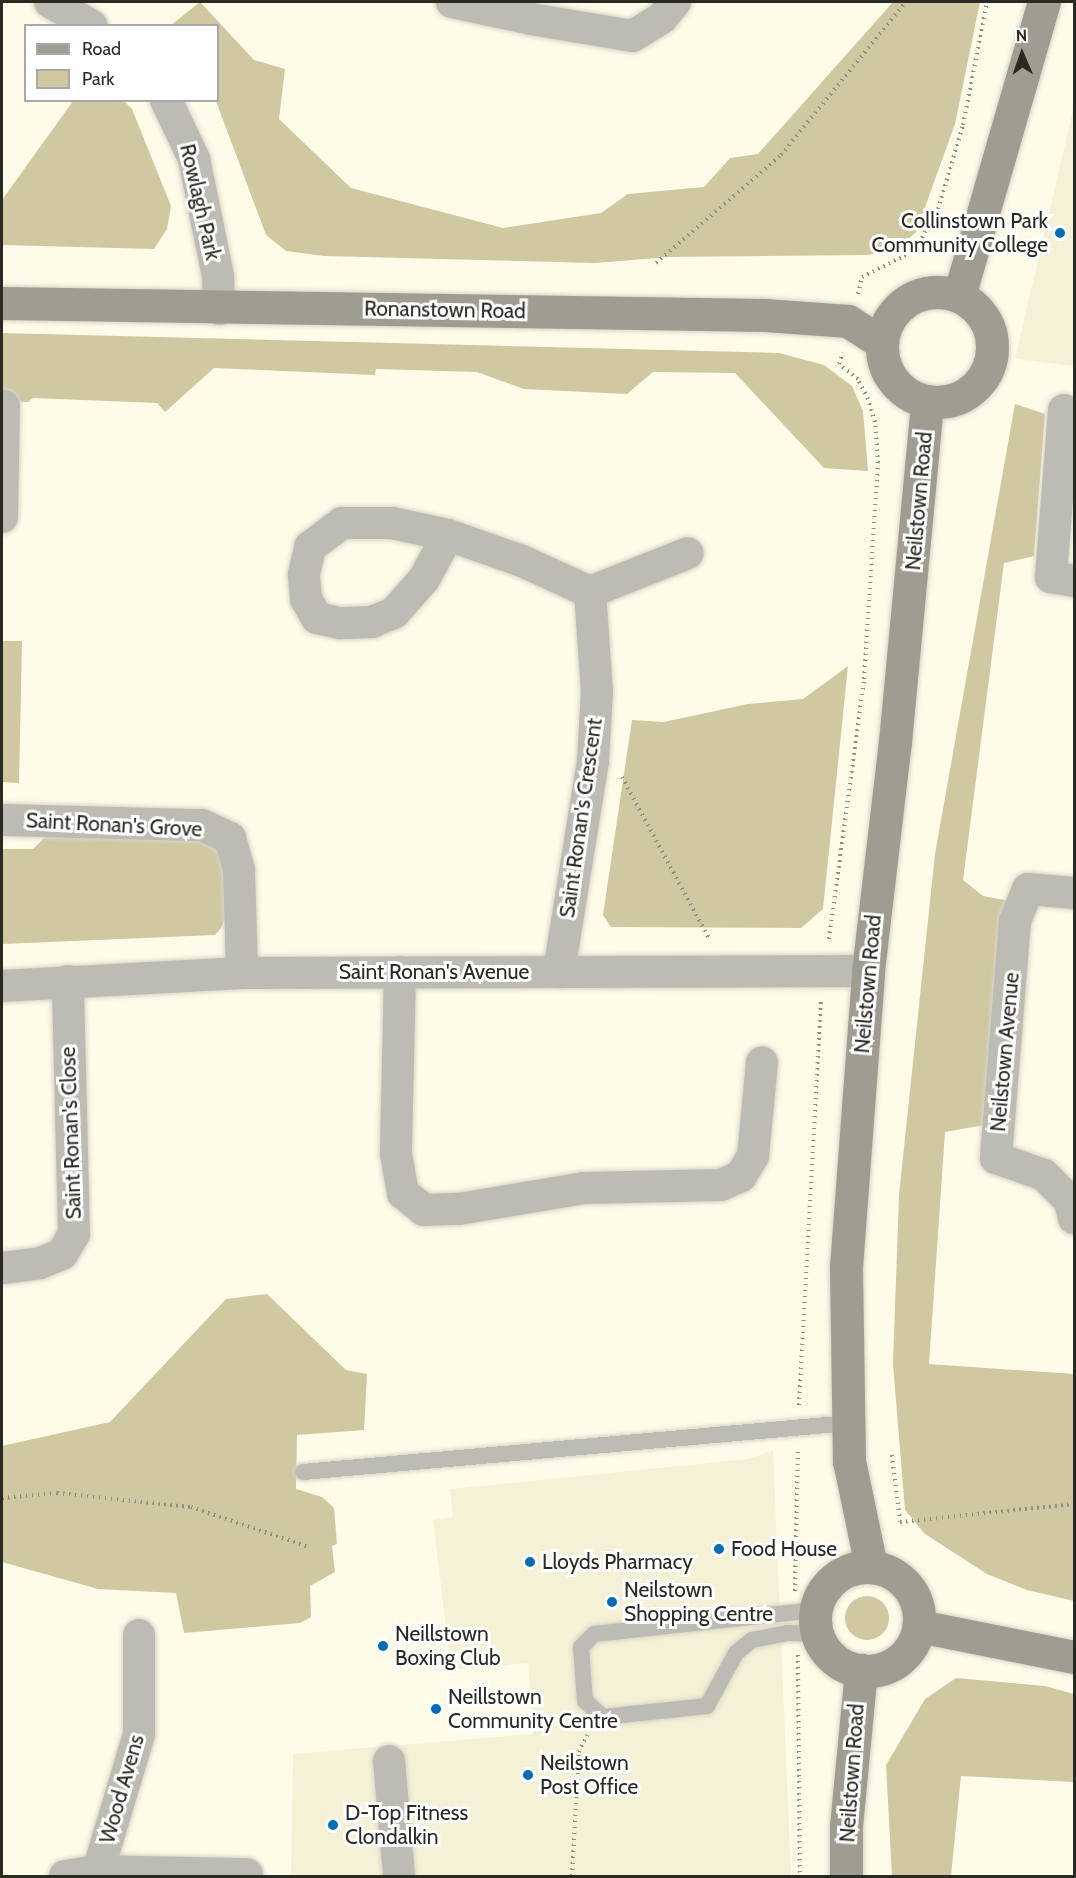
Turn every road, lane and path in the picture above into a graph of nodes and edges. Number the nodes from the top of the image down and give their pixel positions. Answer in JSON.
{"nodes":[{"id":1,"x":50,"y":2,"type":"edge"},
{"id":2,"x":453,"y":2,"type":"edge"},
{"id":3,"x":675,"y":2,"type":"edge"},
{"id":4,"x":906,"y":2,"type":"edge"},
{"id":5,"x":987,"y":2,"type":"edge"},
{"id":6,"x":1044,"y":2,"type":"edge"},
{"id":7,"x":88,"y":24,"type":"edge"},
{"id":8,"x":167,"y":102,"type":"edge"},
{"id":9,"x":656,"y":263,"type":"dead end"},
{"id":10,"x":959,"y":296,"type":"junction"},
{"id":11,"x":858,"y":297,"type":"dead end"},
{"id":12,"x":2,"y":303,"type":"edge"},
{"id":13,"x":219,"y":309,"type":"junction"},
{"id":14,"x":882,"y":344,"type":"junction"},
{"id":15,"x":839,"y":364,"type":"dead end"},
{"id":16,"x":927,"y":401,"type":"junction"},
{"id":17,"x":4,"y":406,"type":"dead end"},
{"id":18,"x":1064,"y":410,"type":"dead end"},
{"id":19,"x":2,"y":517,"type":"edge"},
{"id":20,"x":448,"y":535,"type":"junction"},
{"id":21,"x":688,"y":553,"type":"dead end"},
{"id":22,"x":1074,"y":581,"type":"edge"},
{"id":23,"x":590,"y":592,"type":"junction"},
{"id":24,"x":619,"y":771,"type":"dead end"},
{"id":25,"x":5,"y":820,"type":"dead end"},
{"id":26,"x":1074,"y":893,"type":"edge"},
{"id":27,"x":708,"y":937,"type":"dead end"},
{"id":28,"x":829,"y":939,"type":"dead end"},
{"id":29,"x":868,"y":971,"type":"junction"},
{"id":30,"x":400,"y":972,"type":"junction"},
{"id":31,"x":559,"y":972,"type":"junction"},
{"id":32,"x":242,"y":973,"type":"junction"},
{"id":33,"x":68,"y":981,"type":"junction"},
{"id":34,"x":2,"y":986,"type":"edge"},
{"id":35,"x":762,"y":1062,"type":"dead end"},
{"id":36,"x":1074,"y":1219,"type":"edge"},
{"id":37,"x":2,"y":1268,"type":"edge"},
{"id":38,"x":849,"y":1423,"type":"junction"},
{"id":39,"x":892,"y":1455,"type":"dead end"},
{"id":40,"x":303,"y":1472,"type":"dead end"},
{"id":41,"x":2,"y":1498,"type":"edge"},
{"id":42,"x":1074,"y":1504,"type":"edge"},
{"id":43,"x":309,"y":1547,"type":"dead end"},
{"id":44,"x":872,"y":1566,"type":"junction"},
{"id":45,"x":816,"y":1622,"type":"junction"},
{"id":46,"x":919,"y":1626,"type":"junction"},
{"id":47,"x":140,"y":1635,"type":"dead end"},
{"id":48,"x":1074,"y":1657,"type":"edge"},
{"id":49,"x":861,"y":1670,"type":"junction"},
{"id":50,"x":598,"y":1712,"type":"junction"},
{"id":51,"x":389,"y":1761,"type":"dead end"},
{"id":52,"x":98,"y":1871,"type":"junction"},
{"id":53,"x":247,"y":1874,"type":"dead end"},
{"id":54,"x":64,"y":1876,"type":"edge"},
{"id":55,"x":399,"y":1876,"type":"edge"},
{"id":56,"x":572,"y":1876,"type":"edge"},
{"id":57,"x":846,"y":1876,"type":"edge"}],
"edges":[{"from":1,"to":7,"type":"street"},
{"from":2,"to":3,"type":"street"},
{"from":4,"to":9,"type":"path"},
{"from":5,"to":11,"type":"path"},
{"from":6,"to":10,"type":"street"},
{"from":8,"to":13,"type":"street","name":"Rowlagh Park"},
{"from":10,"to":14,"type":"street"},
{"from":10,"to":16,"type":"street","name":"Neilstown Road"},
{"from":12,"to":13,"type":"street","name":"Ronanstown Road"},
{"from":13,"to":14,"type":"street","name":"Ronanstown Road"},
{"from":14,"to":16,"type":"street","name":"Neilstown Road"},
{"from":15,"to":28,"type":"path"},
{"from":16,"to":29,"type":"street","name":"Neilstown Road"},
{"from":17,"to":19,"type":"street"},
{"from":18,"to":22,"type":"street"},
{"from":20,"to":20,"type":"street"},
{"from":20,"to":23,"type":"street"},
{"from":21,"to":23,"type":"street"},
{"from":23,"to":31,"type":"street","name":"Saint Ronan's Crescent"},
{"from":24,"to":27,"type":"path"},
{"from":25,"to":32,"type":"street","name":"Saint Ronan's Grove"},
{"from":26,"to":36,"type":"street","name":"Neilstown Avenue"},
{"from":29,"to":31,"type":"street","name":"Saint Ronan's Avenue"},
{"from":29,"to":38,"type":"street","name":"Neilstown Road"},
{"from":30,"to":31,"type":"street","name":"Saint Ronan's Avenue"},
{"from":30,"to":32,"type":"street","name":"Saint Ronan's Avenue"},
{"from":30,"to":35,"type":"street"},
{"from":32,"to":33,"type":"street","name":"Saint Ronan's Avenue"},
{"from":33,"to":34,"type":"street","name":"Saint Ronan's Avenue"},
{"from":33,"to":37,"type":"street","name":"Saint Ronan's Close"},
{"from":38,"to":40,"type":"lane"},
{"from":38,"to":44,"type":"street","name":"Neilstown Road"},
{"from":39,"to":42,"type":"path"},
{"from":41,"to":43,"type":"path"},
{"from":44,"to":45,"type":"street"},
{"from":44,"to":46,"type":"street"},
{"from":45,"to":49,"type":"street"},
{"from":45,"to":50,"type":"lane"},
{"from":45,"to":50,"type":"lane"},
{"from":46,"to":48,"type":"street"},
{"from":46,"to":49,"type":"street"},
{"from":47,"to":52,"type":"street","name":"Wood Avens"},
{"from":49,"to":57,"type":"street","name":"Neilstown Road"},
{"from":50,"to":56,"type":"path"},
{"from":51,"to":55,"type":"street"},
{"from":52,"to":53,"type":"street","name":"Wood Avens"},
{"from":52,"to":54,"type":"street","name":"Wood Avens"}]}
